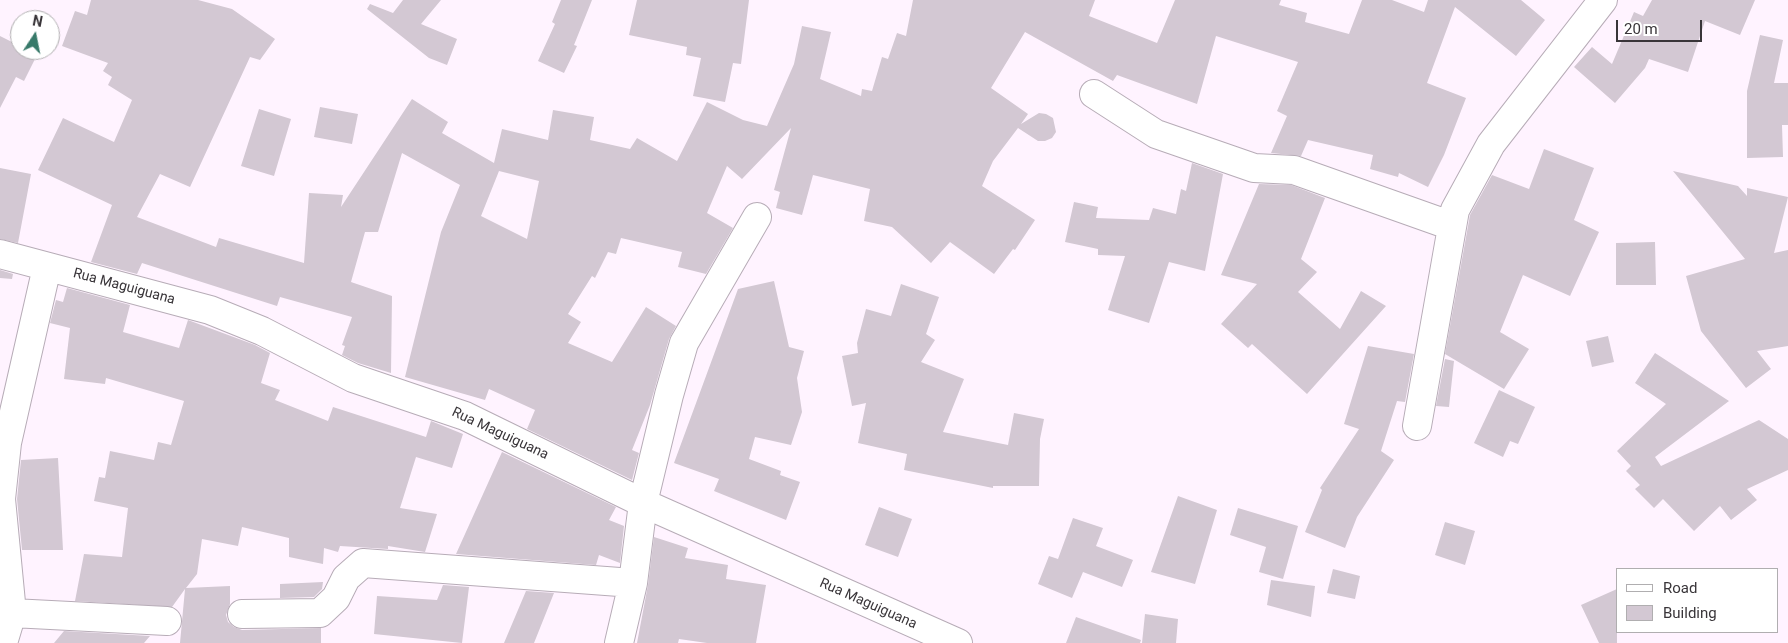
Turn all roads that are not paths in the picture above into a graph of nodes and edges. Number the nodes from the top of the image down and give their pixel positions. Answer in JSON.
{"nodes":[{"id":1,"x":1603,"y":0,"type":"edge"},
{"id":2,"x":1094,"y":94,"type":"dead end"},
{"id":3,"x":757,"y":217,"type":"dead end"},
{"id":4,"x":1452,"y":226,"type":"junction"},
{"id":5,"x":0,"y":254,"type":"edge"},
{"id":6,"x":47,"y":267,"type":"junction"},
{"id":7,"x":1417,"y":426,"type":"dead end"},
{"id":8,"x":643,"y":503,"type":"junction"},
{"id":9,"x":633,"y":583,"type":"junction"},
{"id":10,"x":12,"y":614,"type":"junction"},
{"id":11,"x":242,"y":614,"type":"dead end"},
{"id":12,"x":167,"y":621,"type":"dead end"},
{"id":13,"x":931,"y":638,"type":"edge"},
{"id":14,"x":4,"y":643,"type":"edge"},
{"id":15,"x":619,"y":643,"type":"edge"},
{"id":16,"x":958,"y":643,"type":"edge"}],
"edges":[{"from":1,"to":4,"type":"street"},
{"from":2,"to":4,"type":"street"},
{"from":3,"to":8,"type":"street"},
{"from":4,"to":7,"type":"street"},
{"from":5,"to":6,"type":"street","name":"Rua Maguiguana"},
{"from":6,"to":8,"type":"street","name":"Rua Maguiguana"},
{"from":6,"to":10,"type":"street"},
{"from":8,"to":9,"type":"street"},
{"from":8,"to":13,"type":"street","name":"Rua Maguiguana"},
{"from":9,"to":11,"type":"street"},
{"from":9,"to":15,"type":"street"},
{"from":10,"to":12,"type":"street"},
{"from":10,"to":14,"type":"street"},
{"from":13,"to":16,"type":"street","name":"Rua Maguiguana"}]}
